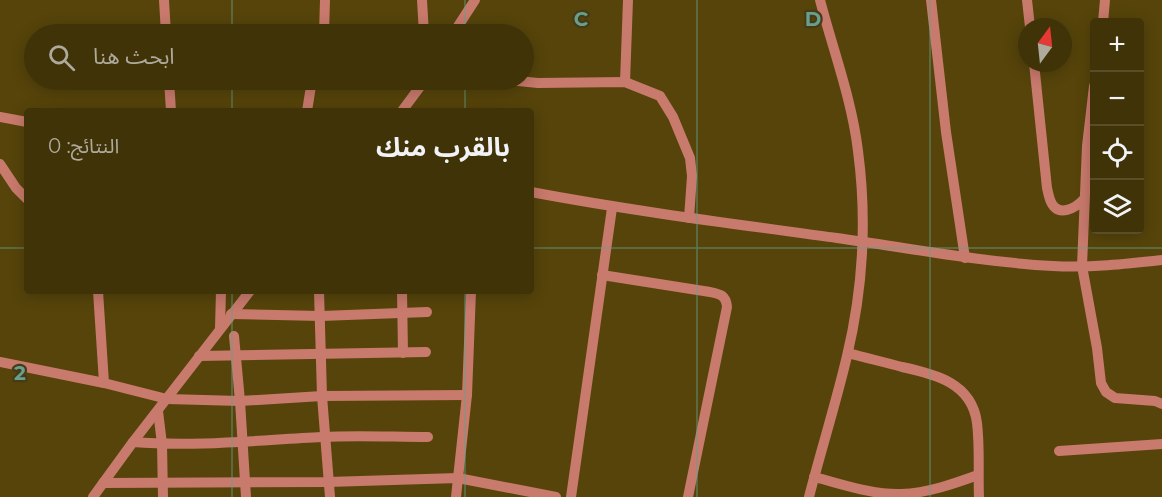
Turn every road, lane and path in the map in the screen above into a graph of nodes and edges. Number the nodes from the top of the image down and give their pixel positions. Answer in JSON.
{"nodes":[{"id":1,"x":164,"y":0,"type":"edge"},
{"id":2,"x":325,"y":0,"type":"edge"},
{"id":3,"x":422,"y":0,"type":"edge"},
{"id":4,"x":475,"y":0,"type":"edge"},
{"id":5,"x":627,"y":0,"type":"edge"},
{"id":6,"x":820,"y":0,"type":"edge"},
{"id":7,"x":931,"y":0,"type":"edge"},
{"id":8,"x":1027,"y":0,"type":"edge"},
{"id":9,"x":1105,"y":0,"type":"edge"},
{"id":10,"x":1029,"y":18,"type":"edge"},
{"id":11,"x":1103,"y":18,"type":"edge"},
{"id":12,"x":165,"y":24,"type":"edge"},
{"id":13,"x":325,"y":24,"type":"edge"},
{"id":14,"x":423,"y":24,"type":"edge"},
{"id":15,"x":459,"y":24,"type":"edge"},
{"id":16,"x":1035,"y":72,"type":"edge"},
{"id":17,"x":625,"y":82,"type":"junction"},
{"id":18,"x":534,"y":83,"type":"edge"},
{"id":19,"x":170,"y":90,"type":"edge"},
{"id":20,"x":310,"y":90,"type":"edge"},
{"id":21,"x":418,"y":90,"type":"edge"},
{"id":22,"x":171,"y":108,"type":"edge"},
{"id":23,"x":307,"y":108,"type":"edge"},
{"id":24,"x":404,"y":108,"type":"edge"},
{"id":25,"x":0,"y":117,"type":"edge"},
{"id":26,"x":24,"y":121,"type":"edge"},
{"id":27,"x":1090,"y":124,"type":"edge"},
{"id":28,"x":0,"y":164,"type":"edge"},
{"id":29,"x":534,"y":193,"type":"edge"},
{"id":30,"x":24,"y":196,"type":"edge"},
{"id":31,"x":1084,"y":199,"type":"junction"},
{"id":32,"x":612,"y":207,"type":"junction"},
{"id":33,"x":689,"y":218,"type":"junction"},
{"id":34,"x":863,"y":242,"type":"junction"},
{"id":35,"x":965,"y":258,"type":"junction"},
{"id":36,"x":1162,"y":260,"type":"edge"},
{"id":37,"x":1082,"y":266,"type":"junction"},
{"id":38,"x":602,"y":275,"type":"junction"},
{"id":39,"x":98,"y":294,"type":"edge"},
{"id":40,"x":221,"y":294,"type":"edge"},
{"id":41,"x":248,"y":294,"type":"edge"},
{"id":42,"x":319,"y":294,"type":"edge"},
{"id":43,"x":402,"y":294,"type":"edge"},
{"id":44,"x":471,"y":294,"type":"edge"},
{"id":45,"x":403,"y":312,"type":"junction"},
{"id":46,"x":428,"y":312,"type":"dead end"},
{"id":47,"x":231,"y":314,"type":"junction"},
{"id":48,"x":321,"y":316,"type":"junction"},
{"id":49,"x":220,"y":328,"type":"junction"},
{"id":50,"x":234,"y":336,"type":"dead end"},
{"id":51,"x":426,"y":352,"type":"dead end"},
{"id":52,"x":403,"y":353,"type":"junction"},
{"id":53,"x":848,"y":353,"type":"junction"},
{"id":54,"x":321,"y":354,"type":"junction"},
{"id":55,"x":236,"y":355,"type":"junction"},
{"id":56,"x":199,"y":356,"type":"junction"},
{"id":57,"x":0,"y":362,"type":"edge"},
{"id":58,"x":104,"y":383,"type":"junction"},
{"id":59,"x":467,"y":395,"type":"junction"},
{"id":60,"x":322,"y":396,"type":"junction"},
{"id":61,"x":166,"y":399,"type":"junction"},
{"id":62,"x":240,"y":400,"type":"junction"},
{"id":63,"x":1162,"y":404,"type":"edge"},
{"id":64,"x":158,"y":411,"type":"junction"},
{"id":65,"x":324,"y":437,"type":"junction"},
{"id":66,"x":428,"y":437,"type":"dead end"},
{"id":67,"x":133,"y":442,"type":"junction"},
{"id":68,"x":242,"y":442,"type":"junction"},
{"id":69,"x":162,"y":444,"type":"junction"},
{"id":70,"x":1162,"y":444,"type":"edge"},
{"id":71,"x":1059,"y":451,"type":"dead end"},
{"id":72,"x":978,"y":475,"type":"junction"},
{"id":73,"x":814,"y":477,"type":"junction"},
{"id":74,"x":458,"y":478,"type":"junction"},
{"id":75,"x":244,"y":482,"type":"junction"},
{"id":76,"x":327,"y":482,"type":"junction"},
{"id":77,"x":103,"y":483,"type":"junction"},
{"id":78,"x":162,"y":483,"type":"junction"},
{"id":79,"x":93,"y":497,"type":"edge"},
{"id":80,"x":163,"y":497,"type":"edge"},
{"id":81,"x":246,"y":497,"type":"edge"},
{"id":82,"x":330,"y":497,"type":"edge"},
{"id":83,"x":456,"y":497,"type":"edge"},
{"id":84,"x":556,"y":497,"type":"edge"},
{"id":85,"x":571,"y":497,"type":"edge"},
{"id":86,"x":688,"y":497,"type":"edge"},
{"id":87,"x":809,"y":497,"type":"edge"},
{"id":88,"x":979,"y":497,"type":"edge"}],
"edges":[{"from":1,"to":12,"type":"street"},
{"from":2,"to":13,"type":"street"},
{"from":3,"to":14,"type":"street"},
{"from":4,"to":15,"type":"street"},
{"from":5,"to":17,"type":"street"},
{"from":6,"to":34,"type":"street"},
{"from":7,"to":35,"type":"street"},
{"from":8,"to":10,"type":"street"},
{"from":9,"to":11,"type":"street"},
{"from":16,"to":31,"type":"street"},
{"from":17,"to":18,"type":"street"},
{"from":17,"to":33,"type":"street"},
{"from":19,"to":22,"type":"street"},
{"from":20,"to":23,"type":"street"},
{"from":21,"to":24,"type":"street"},
{"from":25,"to":26,"type":"street"},
{"from":27,"to":31,"type":"street"},
{"from":28,"to":30,"type":"street"},
{"from":29,"to":32,"type":"street"},
{"from":31,"to":37,"type":"street"},
{"from":32,"to":33,"type":"street"},
{"from":32,"to":38,"type":"street"},
{"from":33,"to":34,"type":"street"},
{"from":34,"to":35,"type":"street"},
{"from":34,"to":53,"type":"street"},
{"from":35,"to":37,"type":"street"},
{"from":36,"to":37,"type":"street"},
{"from":37,"to":63,"type":"street"},
{"from":38,"to":85,"type":"street"},
{"from":38,"to":86,"type":"street"},
{"from":39,"to":58,"type":"street"},
{"from":40,"to":49,"type":"street"},
{"from":41,"to":47,"type":"street"},
{"from":42,"to":48,"type":"street"},
{"from":43,"to":45,"type":"street"},
{"from":44,"to":59,"type":"street"},
{"from":45,"to":46,"type":"street"},
{"from":45,"to":48,"type":"street"},
{"from":45,"to":52,"type":"street"},
{"from":47,"to":48,"type":"street"},
{"from":47,"to":49,"type":"street"},
{"from":48,"to":54,"type":"street"},
{"from":49,"to":56,"type":"street"},
{"from":50,"to":55,"type":"street"},
{"from":51,"to":52,"type":"street"},
{"from":52,"to":54,"type":"street"},
{"from":53,"to":72,"type":"street"},
{"from":53,"to":73,"type":"street"},
{"from":54,"to":55,"type":"street"},
{"from":54,"to":60,"type":"street"},
{"from":55,"to":56,"type":"street"},
{"from":55,"to":62,"type":"street"},
{"from":56,"to":61,"type":"street"},
{"from":57,"to":58,"type":"street"},
{"from":58,"to":61,"type":"street"},
{"from":59,"to":60,"type":"street"},
{"from":59,"to":74,"type":"street"},
{"from":60,"to":62,"type":"street"},
{"from":60,"to":65,"type":"street"},
{"from":61,"to":62,"type":"street"},
{"from":61,"to":64,"type":"street"},
{"from":62,"to":68,"type":"street"},
{"from":64,"to":67,"type":"street"},
{"from":64,"to":69,"type":"street"},
{"from":65,"to":66,"type":"street"},
{"from":65,"to":68,"type":"street"},
{"from":65,"to":76,"type":"street"},
{"from":67,"to":69,"type":"street"},
{"from":67,"to":77,"type":"street"},
{"from":68,"to":69,"type":"street"},
{"from":68,"to":75,"type":"street"},
{"from":69,"to":78,"type":"street"},
{"from":70,"to":71,"type":"street"},
{"from":72,"to":73,"type":"street"},
{"from":72,"to":88,"type":"street"},
{"from":73,"to":87,"type":"street"},
{"from":74,"to":76,"type":"street"},
{"from":74,"to":83,"type":"street"},
{"from":74,"to":84,"type":"street"},
{"from":75,"to":76,"type":"street"},
{"from":75,"to":78,"type":"street"},
{"from":75,"to":81,"type":"street"},
{"from":76,"to":82,"type":"street"},
{"from":77,"to":78,"type":"street"},
{"from":77,"to":79,"type":"street"},
{"from":78,"to":80,"type":"street"}]}
